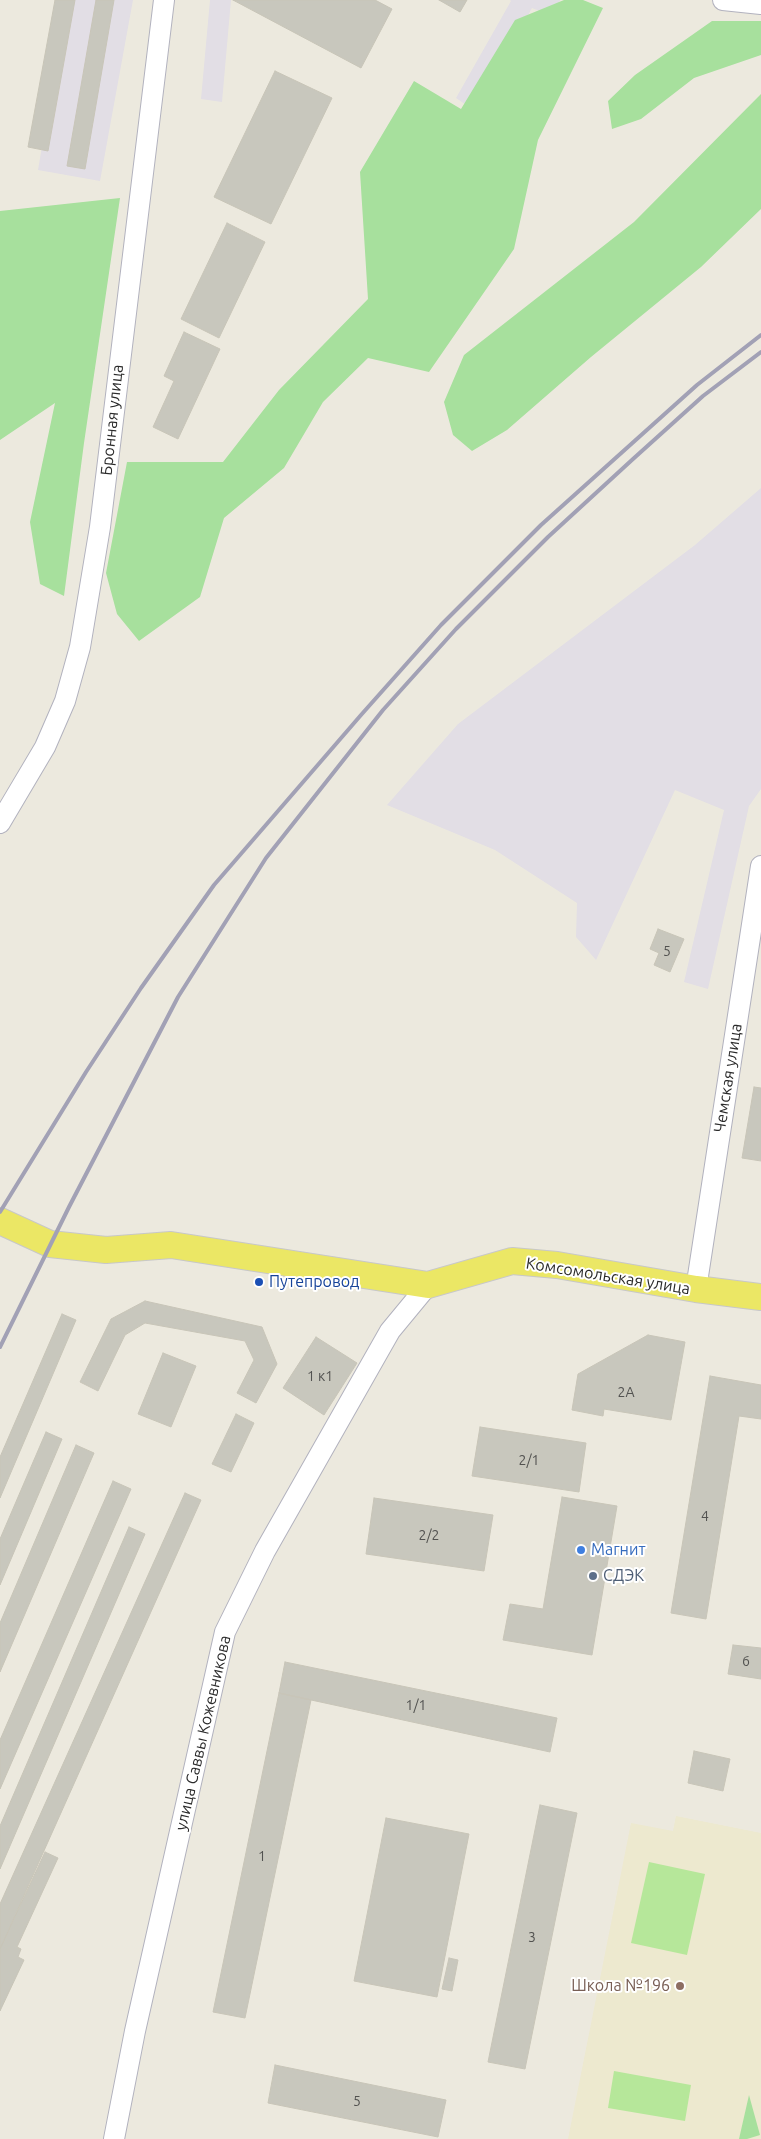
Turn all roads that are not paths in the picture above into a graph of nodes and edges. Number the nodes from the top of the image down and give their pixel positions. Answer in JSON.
{"nodes":[{"id":1,"x":164,"y":0,"type":"edge"},
{"id":2,"x":723,"y":0,"type":"edge"},
{"id":3,"x":761,"y":4,"type":"edge"},
{"id":4,"x":0,"y":823,"type":"edge"},
{"id":5,"x":761,"y":866,"type":"edge"},
{"id":6,"x":0,"y":1221,"type":"edge"},
{"id":7,"x":428,"y":1285,"type":"junction"},
{"id":8,"x":696,"y":1289,"type":"junction"},
{"id":9,"x":761,"y":1297,"type":"edge"},
{"id":10,"x":114,"y":2139,"type":"edge"}],
"edges":[{"from":1,"to":4,"type":"street","name":"Бронная улица"},
{"from":2,"to":3,"type":"street"},
{"from":5,"to":8,"type":"street","name":"Чемская улица"},
{"from":6,"to":7,"type":"main road"},
{"from":7,"to":8,"type":"main road","name":"Комсомольская улица"},
{"from":7,"to":10,"type":"street","name":"улица Саввы Кожевникова"},
{"from":8,"to":9,"type":"main road","name":"Комсомольская улица"}]}
